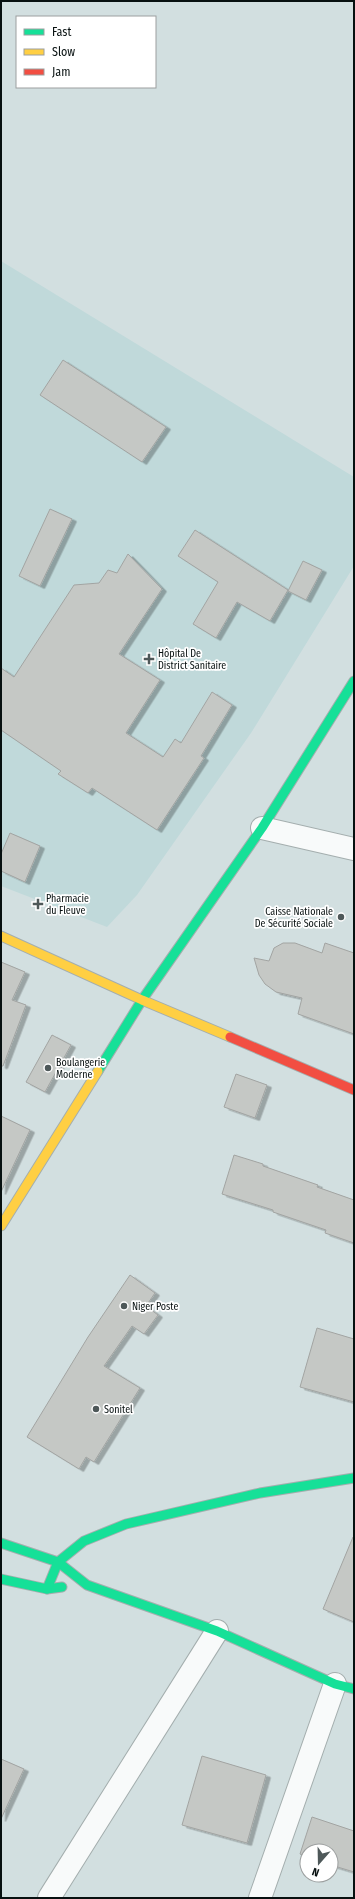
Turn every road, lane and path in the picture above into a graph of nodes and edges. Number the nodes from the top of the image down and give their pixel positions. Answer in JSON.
{"nodes":[{"id":1,"x":354,"y":681,"type":"edge"},
{"id":2,"x":262,"y":828,"type":"junction"},
{"id":3,"x":354,"y":849,"type":"edge"},
{"id":4,"x":1,"y":936,"type":"edge"},
{"id":5,"x":142,"y":1000,"type":"junction"},
{"id":6,"x":354,"y":1090,"type":"edge"},
{"id":7,"x":1,"y":1226,"type":"edge"},
{"id":8,"x":354,"y":1478,"type":"edge"},
{"id":9,"x":1,"y":1543,"type":"edge"},
{"id":10,"x":58,"y":1562,"type":"junction"},
{"id":11,"x":1,"y":1579,"type":"edge"},
{"id":12,"x":88,"y":1585,"type":"junction"},
{"id":13,"x":47,"y":1589,"type":"junction"},
{"id":14,"x":217,"y":1631,"type":"junction"},
{"id":15,"x":344,"y":1686,"type":"edge"},
{"id":16,"x":49,"y":1898,"type":"edge"},
{"id":17,"x":260,"y":1898,"type":"edge"}],
"edges":[{"from":1,"to":2,"type":"street"},
{"from":2,"to":3,"type":"street"},
{"from":2,"to":5,"type":"street"},
{"from":4,"to":5,"type":"street"},
{"from":5,"to":6,"type":"street"},
{"from":5,"to":7,"type":"street"},
{"from":8,"to":10,"type":"street"},
{"from":9,"to":10,"type":"street"},
{"from":10,"to":12,"type":"street"},
{"from":10,"to":13,"type":"street"},
{"from":11,"to":13,"type":"street"},
{"from":12,"to":13,"type":"street"},
{"from":12,"to":14,"type":"street"},
{"from":14,"to":15,"type":"street"},
{"from":14,"to":16,"type":"street"},
{"from":15,"to":17,"type":"street"}]}
